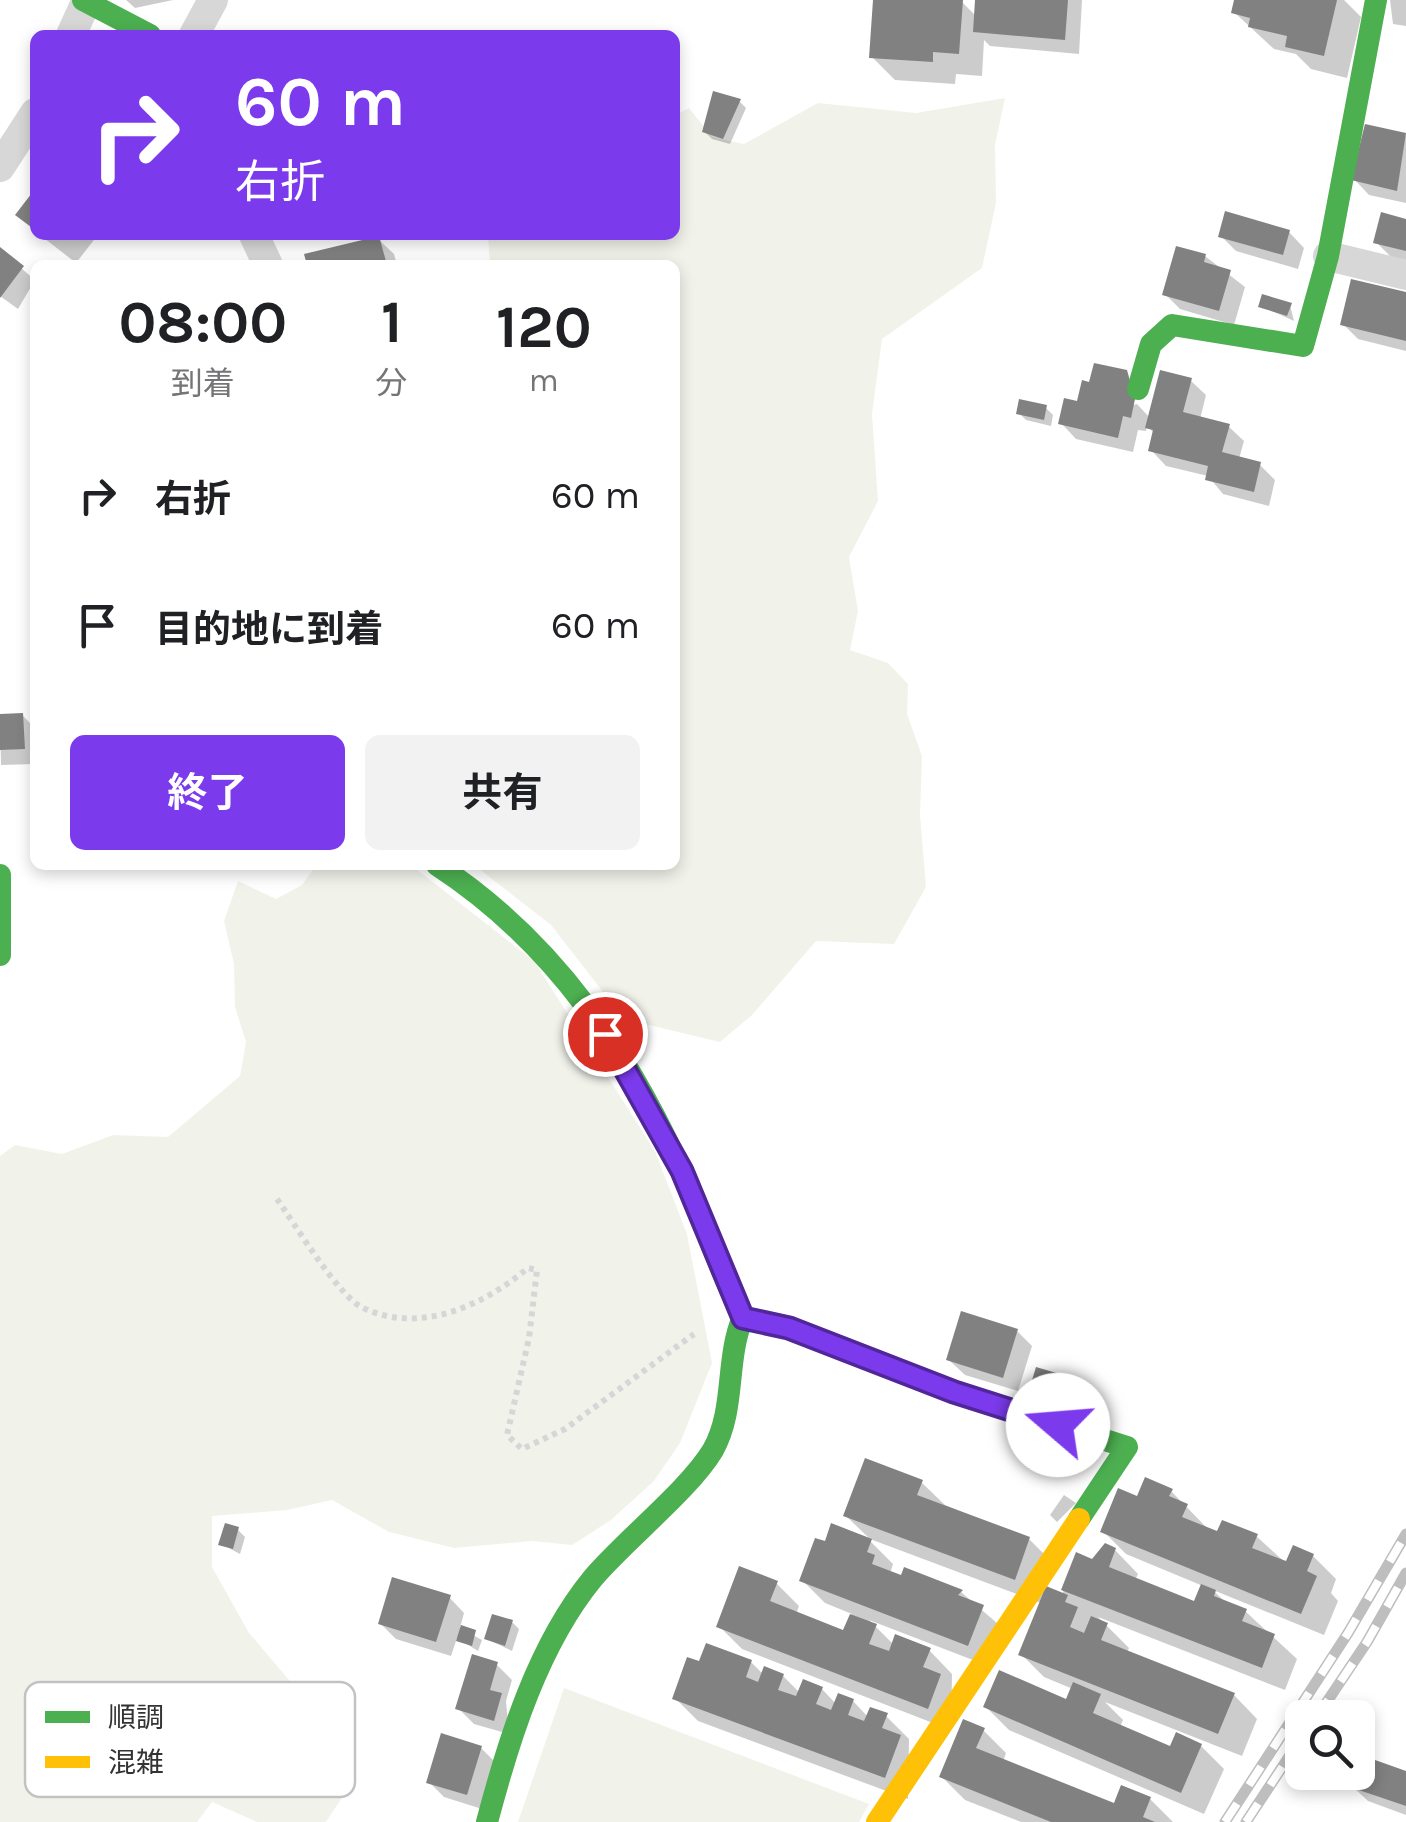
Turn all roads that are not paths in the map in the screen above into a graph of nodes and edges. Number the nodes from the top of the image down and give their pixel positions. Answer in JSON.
{"nodes":[{"id":1,"x":214,"y":0,"type":"edge"},
{"id":2,"x":1376,"y":0,"type":"edge"},
{"id":3,"x":84,"y":1,"type":"edge"},
{"id":4,"x":73,"y":30,"type":"edge"},
{"id":5,"x":140,"y":30,"type":"edge"},
{"id":6,"x":197,"y":30,"type":"edge"},
{"id":7,"x":30,"y":120,"type":"edge"},
{"id":8,"x":0,"y":167,"type":"edge"},
{"id":9,"x":1328,"y":256,"type":"junction"},
{"id":10,"x":1406,"y":274,"type":"edge"},
{"id":11,"x":1138,"y":389,"type":"dead end"},
{"id":12,"x":444,"y":870,"type":"edge"},
{"id":13,"x":0,"y":876,"type":"edge"},
{"id":14,"x":0,"y":956,"type":"edge"},
{"id":15,"x":739,"y":1310,"type":"junction"},
{"id":16,"x":487,"y":1822,"type":"edge"},
{"id":17,"x":877,"y":1822,"type":"edge"}],
"edges":[{"from":1,"to":6,"type":"street"},
{"from":2,"to":9,"type":"street"},
{"from":3,"to":4,"type":"street"},
{"from":3,"to":5,"type":"street"},
{"from":7,"to":8,"type":"street"},
{"from":9,"to":10,"type":"street"},
{"from":9,"to":11,"type":"street"},
{"from":12,"to":15,"type":"street"},
{"from":13,"to":14,"type":"street"},
{"from":15,"to":16,"type":"street"},
{"from":15,"to":17,"type":"street"}]}
